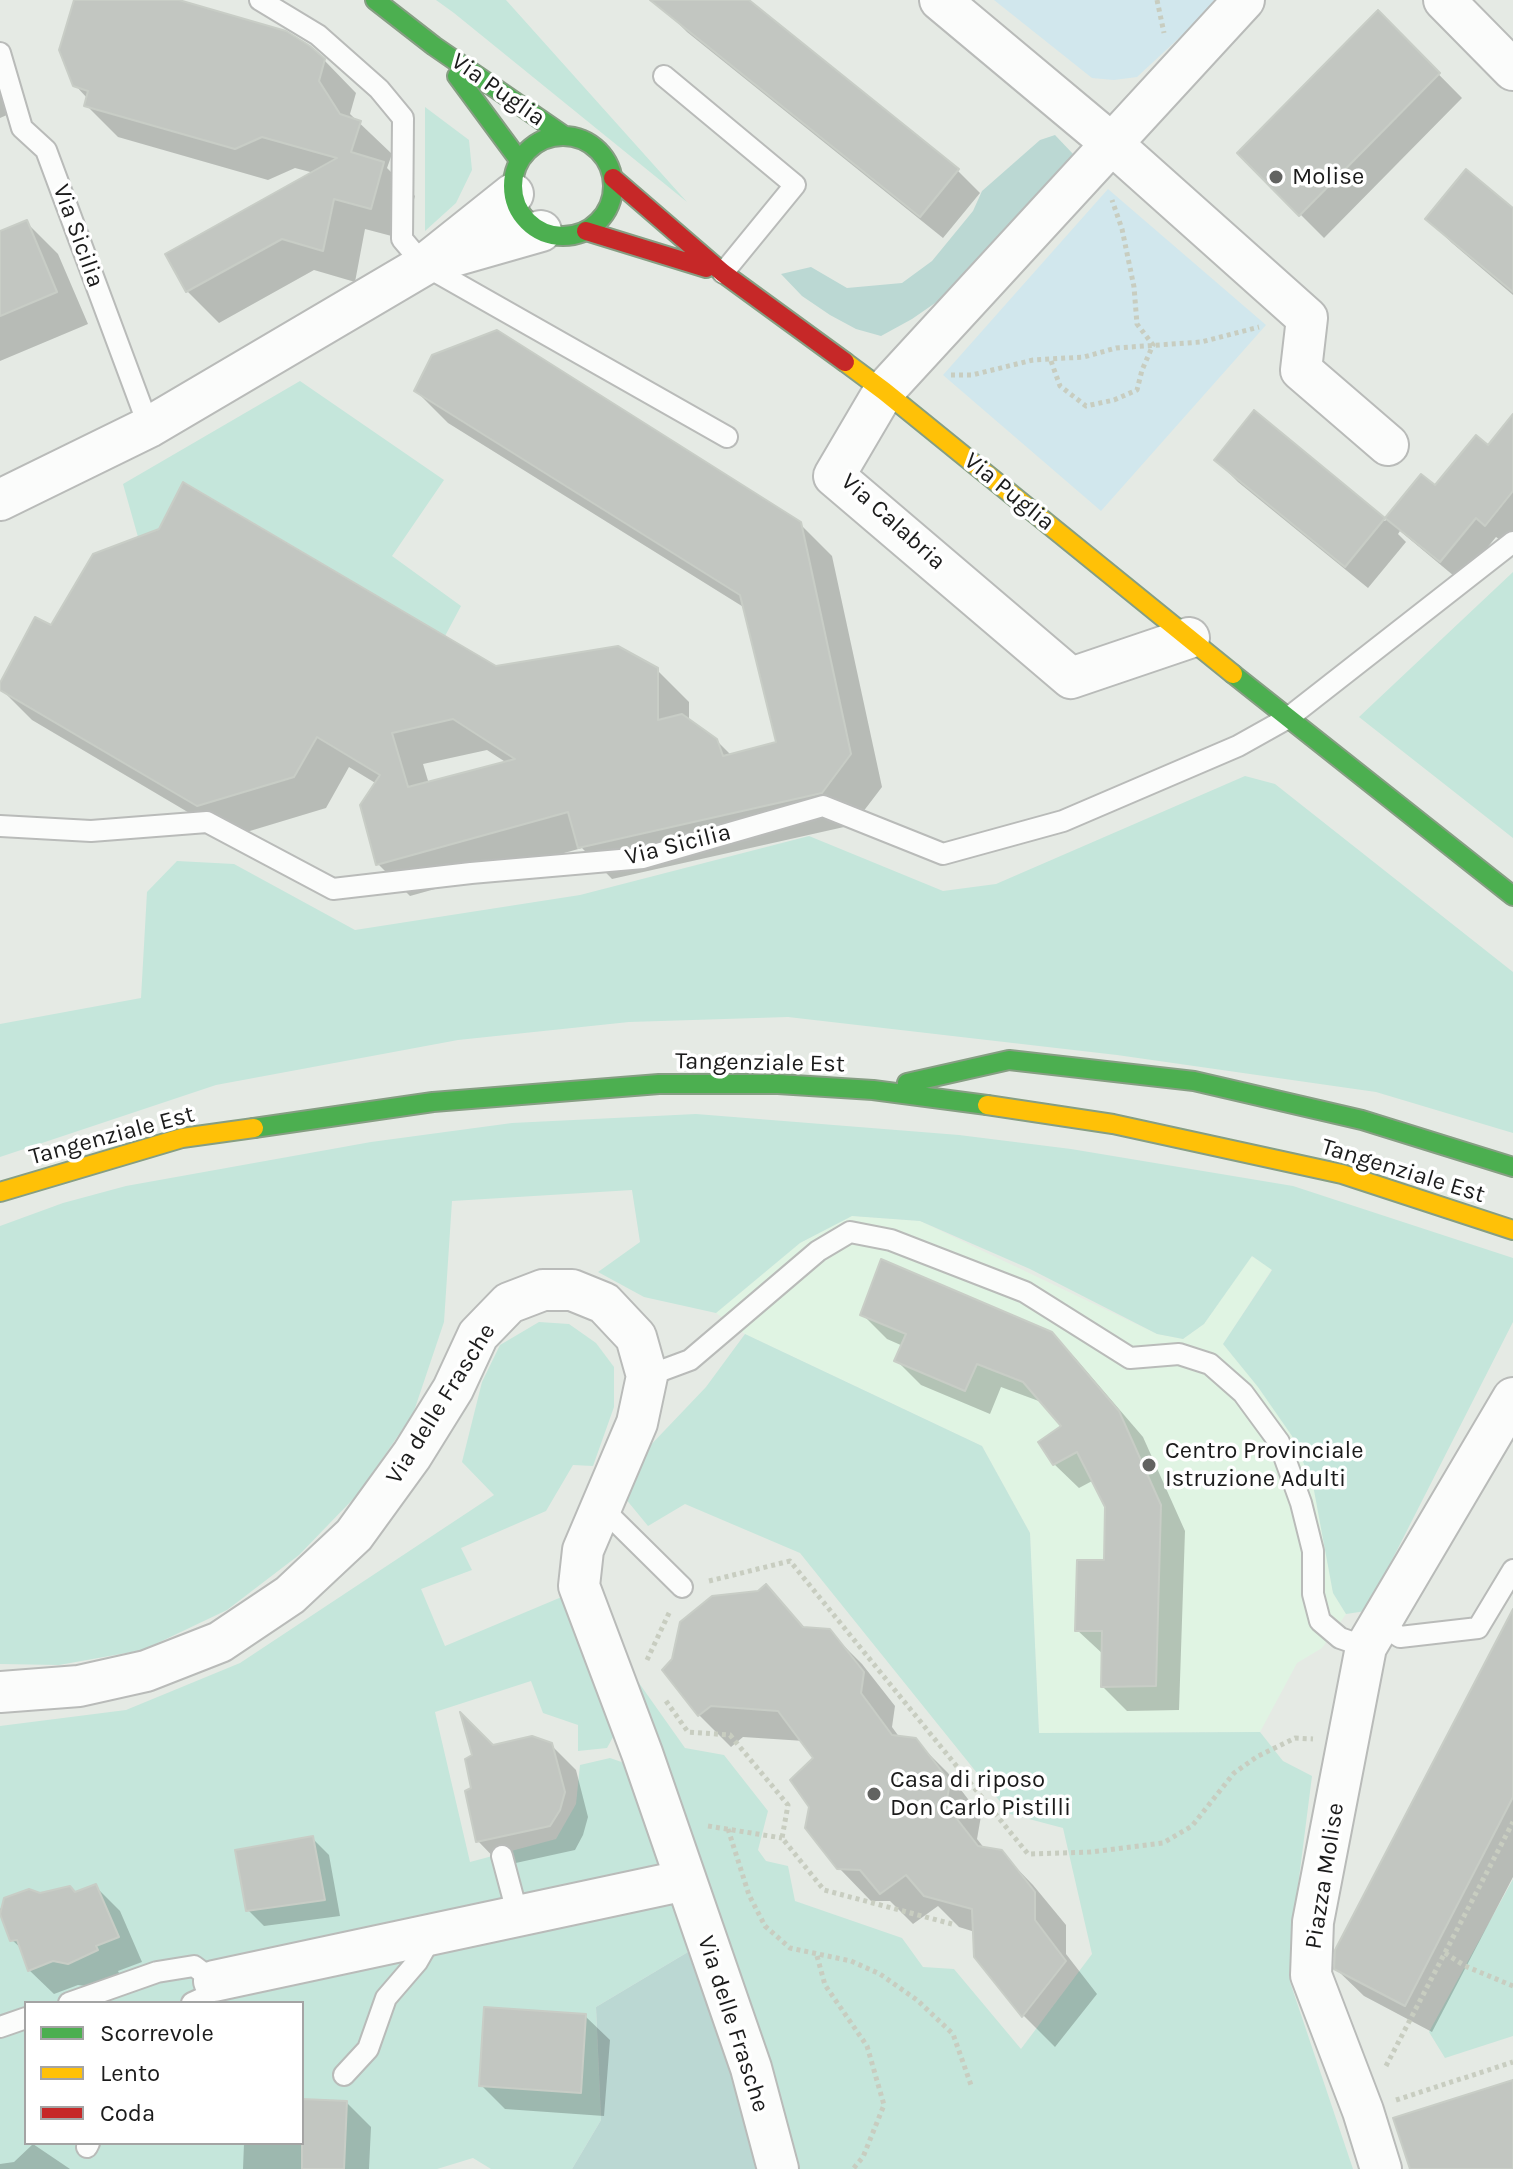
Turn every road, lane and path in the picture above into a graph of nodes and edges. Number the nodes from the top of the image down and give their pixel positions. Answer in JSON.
{"nodes":[{"id":1,"x":260,"y":0,"type":"edge"},
{"id":2,"x":375,"y":0,"type":"edge"},
{"id":3,"x":940,"y":0,"type":"edge"},
{"id":4,"x":1244,"y":0,"type":"edge"},
{"id":5,"x":1448,"y":1,"type":"edge"},
{"id":6,"x":434,"y":46,"type":"junction"},
{"id":7,"x":0,"y":53,"type":"edge"},
{"id":8,"x":1513,"y":70,"type":"edge"},
{"id":9,"x":664,"y":76,"type":"dead end"},
{"id":10,"x":563,"y":135,"type":"junction"},
{"id":11,"x":1103,"y":152,"type":"junction"},
{"id":12,"x":516,"y":177,"type":"junction"},
{"id":13,"x":613,"y":178,"type":"junction"},
{"id":14,"x":541,"y":231,"type":"junction"},
{"id":15,"x":586,"y":231,"type":"junction"},
{"id":16,"x":424,"y":265,"type":"junction"},
{"id":17,"x":723,"y":273,"type":"junction"},
{"id":18,"x":1307,"y":318,"type":"junction"},
{"id":19,"x":1153,"y":345,"type":"junction"},
{"id":20,"x":914,"y":359,"type":"junction"},
{"id":21,"x":1051,"y":361,"type":"junction"},
{"id":22,"x":884,"y":391,"type":"junction"},
{"id":23,"x":149,"y":427,"type":"junction"},
{"id":24,"x":727,"y":437,"type":"dead end"},
{"id":25,"x":1388,"y":445,"type":"dead end"},
{"id":26,"x":0,"y":500,"type":"edge"},
{"id":27,"x":1513,"y":542,"type":"edge"},
{"id":28,"x":1189,"y":638,"type":"junction"},
{"id":29,"x":1288,"y":718,"type":"junction"},
{"id":30,"x":0,"y":826,"type":"edge"},
{"id":31,"x":1513,"y":896,"type":"edge"},
{"id":32,"x":873,"y":1090,"type":"junction"},
{"id":33,"x":1513,"y":1167,"type":"edge"},
{"id":34,"x":0,"y":1192,"type":"edge"},
{"id":35,"x":1513,"y":1230,"type":"edge"},
{"id":36,"x":647,"y":1376,"type":"junction"},
{"id":37,"x":1513,"y":1398,"type":"edge"},
{"id":38,"x":600,"y":1506,"type":"junction"},
{"id":39,"x":1513,"y":1570,"type":"edge"},
{"id":40,"x":682,"y":1587,"type":"junction"},
{"id":41,"x":1373,"y":1635,"type":"junction"},
{"id":42,"x":642,"y":1669,"type":"dead end"},
{"id":43,"x":0,"y":1692,"type":"edge"},
{"id":44,"x":661,"y":1694,"type":"dead end"},
{"id":45,"x":1348,"y":1743,"type":"junction"},
{"id":46,"x":665,"y":1820,"type":"junction"},
{"id":47,"x":1513,"y":1822,"type":"edge"},
{"id":48,"x":728,"y":1829,"type":"junction"},
{"id":49,"x":782,"y":1838,"type":"junction"},
{"id":50,"x":502,"y":1856,"type":"dead end"},
{"id":51,"x":686,"y":1880,"type":"junction"},
{"id":52,"x":518,"y":1916,"type":"junction"},
{"id":53,"x":952,"y":1924,"type":"dead end"},
{"id":54,"x":433,"y":1934,"type":"junction"},
{"id":55,"x":1445,"y":1953,"type":"junction"},
{"id":56,"x":817,"y":1956,"type":"junction"},
{"id":57,"x":1513,"y":1986,"type":"edge"},
{"id":58,"x":203,"y":1992,"type":"edge"},
{"id":59,"x":75,"y":2001,"type":"edge"},
{"id":60,"x":24,"y":2019,"type":"edge"},
{"id":61,"x":0,"y":2027,"type":"edge"},
{"id":62,"x":1513,"y":2062,"type":"edge"},
{"id":63,"x":344,"y":2075,"type":"dead end"},
{"id":64,"x":971,"y":2085,"type":"dead end"},
{"id":65,"x":1363,"y":2111,"type":"junction"},
{"id":66,"x":778,"y":2169,"type":"edge"},
{"id":67,"x":853,"y":2169,"type":"edge"},
{"id":68,"x":1381,"y":2169,"type":"edge"}],
"edges":[{"from":1,"to":16,"type":"lane"},
{"from":2,"to":6,"type":"main road","name":"Via Puglia"},
{"from":3,"to":11,"type":"street"},
{"from":4,"to":11,"type":"street","name":"Via Calabria"},
{"from":5,"to":8,"type":"street"},
{"from":6,"to":10,"type":"main road","name":"Via Puglia"},
{"from":6,"to":12,"type":"main road","name":"Via Puglia"},
{"from":7,"to":23,"type":"lane","name":"Via Sicilia"},
{"from":9,"to":17,"type":"lane"},
{"from":10,"to":12,"type":"main road"},
{"from":10,"to":13,"type":"main road"},
{"from":11,"to":18,"type":"street"},
{"from":11,"to":19,"type":"path"},
{"from":11,"to":20,"type":"street","name":"Via Calabria"},
{"from":12,"to":14,"type":"main road"},
{"from":12,"to":16,"type":"street"},
{"from":13,"to":15,"type":"main road"},
{"from":13,"to":17,"type":"main road","name":"Via Puglia"},
{"from":14,"to":15,"type":"main road"},
{"from":14,"to":16,"type":"street"},
{"from":15,"to":17,"type":"main road","name":"Via Puglia"},
{"from":16,"to":23,"type":"street"},
{"from":16,"to":24,"type":"lane"},
{"from":17,"to":22,"type":"main road","name":"Via Puglia"},
{"from":18,"to":19,"type":"path"},
{"from":18,"to":25,"type":"street"},
{"from":19,"to":21,"type":"path"},
{"from":19,"to":21,"type":"path"},
{"from":20,"to":21,"type":"path"},
{"from":20,"to":22,"type":"street","name":"Via Calabria"},
{"from":22,"to":28,"type":"main road","name":"Via Puglia"},
{"from":22,"to":28,"type":"street","name":"Via Calabria"},
{"from":23,"to":26,"type":"street"},
{"from":27,"to":29,"type":"lane"},
{"from":28,"to":29,"type":"main road","name":"Via Puglia"},
{"from":29,"to":30,"type":"lane","name":"Via Sicilia"},
{"from":29,"to":31,"type":"main road","name":"Via Puglia"},
{"from":32,"to":33,"type":"main road"},
{"from":32,"to":34,"type":"main road","name":"Tangenziale Est"},
{"from":32,"to":35,"type":"main road","name":"Tangenziale Est"},
{"from":36,"to":38,"type":"street","name":"Via delle Frasche"},
{"from":36,"to":41,"type":"lane"},
{"from":36,"to":43,"type":"street","name":"Via delle Frasche"},
{"from":37,"to":41,"type":"street","name":"Piazza Molise"},
{"from":38,"to":40,"type":"lane"},
{"from":38,"to":46,"type":"street","name":"Via delle Frasche"},
{"from":39,"to":41,"type":"lane"},
{"from":40,"to":42,"type":"path"},
{"from":40,"to":45,"type":"path"},
{"from":41,"to":45,"type":"street","name":"Piazza Molise"},
{"from":44,"to":49,"type":"path"},
{"from":45,"to":65,"type":"street","name":"Piazza Molise"},
{"from":46,"to":48,"type":"path"},
{"from":46,"to":51,"type":"street","name":"Via delle Frasche"},
{"from":47,"to":55,"type":"path"},
{"from":48,"to":49,"type":"path"},
{"from":48,"to":56,"type":"path"},
{"from":49,"to":53,"type":"path"},
{"from":50,"to":52,"type":"lane"},
{"from":51,"to":52,"type":"street"},
{"from":51,"to":66,"type":"street","name":"Via delle Frasche"},
{"from":52,"to":54,"type":"street"},
{"from":54,"to":58,"type":"street"},
{"from":54,"to":63,"type":"lane"},
{"from":55,"to":57,"type":"path"},
{"from":55,"to":65,"type":"path"},
{"from":56,"to":64,"type":"path"},
{"from":56,"to":67,"type":"path"},
{"from":58,"to":59,"type":"lane"},
{"from":60,"to":61,"type":"lane"},
{"from":62,"to":65,"type":"path"},
{"from":65,"to":68,"type":"street","name":"Piazza Molise"}]}
